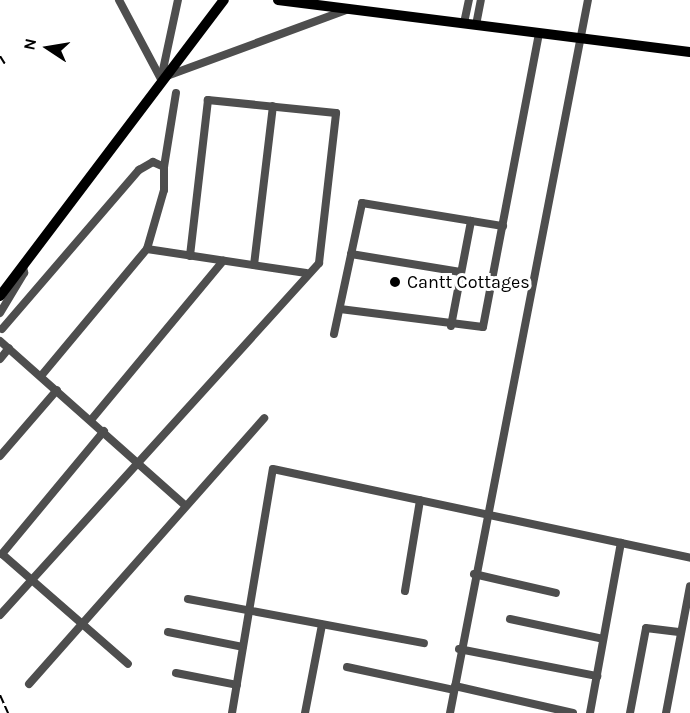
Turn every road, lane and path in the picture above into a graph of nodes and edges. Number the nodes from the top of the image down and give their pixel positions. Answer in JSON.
{"nodes":[{"id":1,"x":119,"y":0,"type":"edge"},
{"id":2,"x":178,"y":0,"type":"edge"},
{"id":3,"x":224,"y":0,"type":"edge"},
{"id":4,"x":278,"y":0,"type":"edge"},
{"id":5,"x":469,"y":0,"type":"edge"},
{"id":6,"x":481,"y":0,"type":"edge"},
{"id":7,"x":588,"y":0,"type":"edge"},
{"id":8,"x":351,"y":9,"type":"junction"},
{"id":9,"x":464,"y":23,"type":"junction"},
{"id":10,"x":476,"y":25,"type":"junction"},
{"id":11,"x":539,"y":33,"type":"junction"},
{"id":12,"x":581,"y":38,"type":"junction"},
{"id":13,"x":690,"y":52,"type":"edge"},
{"id":14,"x":161,"y":79,"type":"junction"},
{"id":15,"x":176,"y":93,"type":"dead end"},
{"id":16,"x":273,"y":106,"type":"junction"},
{"id":17,"x":164,"y":167,"type":"junction"},
{"id":18,"x":471,"y":221,"type":"junction"},
{"id":19,"x":503,"y":226,"type":"junction"},
{"id":20,"x":147,"y":249,"type":"junction"},
{"id":21,"x":351,"y":254,"type":"junction"},
{"id":22,"x":190,"y":256,"type":"junction"},
{"id":23,"x":223,"y":261,"type":"junction"},
{"id":24,"x":23,"y":265,"type":"junction"},
{"id":25,"x":254,"y":265,"type":"junction"},
{"id":26,"x":461,"y":272,"type":"junction"},
{"id":27,"x":306,"y":273,"type":"junction"},
{"id":28,"x":0,"y":296,"type":"edge"},
{"id":29,"x":340,"y":309,"type":"junction"},
{"id":30,"x":0,"y":313,"type":"edge"},
{"id":31,"x":451,"y":326,"type":"junction"},
{"id":32,"x":2,"y":329,"type":"edge"},
{"id":33,"x":334,"y":334,"type":"dead end"},
{"id":34,"x":0,"y":341,"type":"edge"},
{"id":35,"x":9,"y":348,"type":"junction"},
{"id":36,"x":0,"y":359,"type":"edge"},
{"id":37,"x":41,"y":376,"type":"junction"},
{"id":38,"x":57,"y":390,"type":"junction"},
{"id":39,"x":264,"y":418,"type":"dead end"},
{"id":40,"x":91,"y":420,"type":"junction"},
{"id":41,"x":104,"y":431,"type":"junction"},
{"id":42,"x":0,"y":456,"type":"edge"},
{"id":43,"x":137,"y":461,"type":"junction"},
{"id":44,"x":420,"y":500,"type":"junction"},
{"id":45,"x":185,"y":505,"type":"junction"},
{"id":46,"x":486,"y":516,"type":"junction"},
{"id":47,"x":621,"y":543,"type":"junction"},
{"id":48,"x":1,"y":553,"type":"edge"},
{"id":49,"x":690,"y":558,"type":"edge"},
{"id":50,"x":474,"y":574,"type":"junction"},
{"id":51,"x":31,"y":580,"type":"junction"},
{"id":52,"x":690,"y":586,"type":"edge"},
{"id":53,"x":405,"y":591,"type":"dead end"},
{"id":54,"x":556,"y":593,"type":"dead end"},
{"id":55,"x":188,"y":599,"type":"dead end"},
{"id":56,"x":249,"y":613,"type":"junction"},
{"id":57,"x":0,"y":615,"type":"edge"},
{"id":58,"x":510,"y":619,"type":"dead end"},
{"id":59,"x":82,"y":624,"type":"junction"},
{"id":60,"x":322,"y":625,"type":"junction"},
{"id":61,"x":168,"y":632,"type":"dead end"},
{"id":62,"x":681,"y":632,"type":"junction"},
{"id":63,"x":603,"y":639,"type":"junction"},
{"id":64,"x":424,"y":643,"type":"dead end"},
{"id":65,"x":243,"y":647,"type":"junction"},
{"id":66,"x":459,"y":649,"type":"junction"},
{"id":67,"x":128,"y":664,"type":"dead end"},
{"id":68,"x":347,"y":667,"type":"dead end"},
{"id":69,"x":176,"y":673,"type":"dead end"},
{"id":70,"x":597,"y":676,"type":"junction"},
{"id":71,"x":29,"y":684,"type":"dead end"},
{"id":72,"x":237,"y":686,"type":"junction"},
{"id":73,"x":454,"y":688,"type":"junction"},
{"id":74,"x":232,"y":713,"type":"edge"},
{"id":75,"x":305,"y":713,"type":"edge"},
{"id":76,"x":450,"y":713,"type":"edge"},
{"id":77,"x":573,"y":713,"type":"edge"},
{"id":78,"x":590,"y":713,"type":"edge"},
{"id":79,"x":630,"y":713,"type":"edge"},
{"id":80,"x":667,"y":713,"type":"edge"}],
"edges":[{"from":1,"to":14,"type":"street"},
{"from":2,"to":14,"type":"street"},
{"from":3,"to":14,"type":"main road"},
{"from":4,"to":8,"type":"main road"},
{"from":5,"to":9,"type":"street"},
{"from":6,"to":10,"type":"street"},
{"from":7,"to":12,"type":"street"},
{"from":8,"to":9,"type":"main road"},
{"from":8,"to":14,"type":"street"},
{"from":9,"to":10,"type":"main road"},
{"from":10,"to":11,"type":"main road"},
{"from":11,"to":12,"type":"main road"},
{"from":11,"to":19,"type":"street"},
{"from":12,"to":13,"type":"main road"},
{"from":12,"to":46,"type":"street"},
{"from":14,"to":24,"type":"main road"},
{"from":15,"to":17,"type":"street"},
{"from":16,"to":22,"type":"street"},
{"from":16,"to":25,"type":"street"},
{"from":16,"to":27,"type":"street"},
{"from":17,"to":20,"type":"street"},
{"from":17,"to":32,"type":"street"},
{"from":18,"to":19,"type":"street"},
{"from":18,"to":21,"type":"street"},
{"from":18,"to":26,"type":"street"},
{"from":19,"to":31,"type":"street"},
{"from":20,"to":22,"type":"street"},
{"from":20,"to":37,"type":"street"},
{"from":21,"to":26,"type":"street"},
{"from":21,"to":29,"type":"street"},
{"from":22,"to":23,"type":"street"},
{"from":23,"to":25,"type":"street"},
{"from":23,"to":40,"type":"street"},
{"from":24,"to":28,"type":"main road"},
{"from":24,"to":30,"type":"street"},
{"from":25,"to":27,"type":"street"},
{"from":26,"to":31,"type":"street"},
{"from":27,"to":43,"type":"street"},
{"from":29,"to":31,"type":"street"},
{"from":29,"to":33,"type":"street"},
{"from":34,"to":35,"type":"street"},
{"from":35,"to":36,"type":"street"},
{"from":35,"to":37,"type":"street"},
{"from":37,"to":38,"type":"street"},
{"from":38,"to":40,"type":"street"},
{"from":38,"to":42,"type":"street"},
{"from":39,"to":45,"type":"street"},
{"from":40,"to":41,"type":"street"},
{"from":41,"to":43,"type":"street"},
{"from":41,"to":48,"type":"street"},
{"from":43,"to":45,"type":"street"},
{"from":43,"to":51,"type":"street"},
{"from":44,"to":46,"type":"street"},
{"from":44,"to":53,"type":"street"},
{"from":44,"to":56,"type":"street"},
{"from":45,"to":59,"type":"street"},
{"from":46,"to":47,"type":"street"},
{"from":46,"to":50,"type":"street"},
{"from":47,"to":49,"type":"street"},
{"from":47,"to":63,"type":"street"},
{"from":48,"to":51,"type":"street"},
{"from":50,"to":54,"type":"street"},
{"from":50,"to":66,"type":"street"},
{"from":51,"to":57,"type":"street"},
{"from":51,"to":59,"type":"street"},
{"from":52,"to":62,"type":"street"},
{"from":55,"to":56,"type":"street"},
{"from":56,"to":60,"type":"street"},
{"from":56,"to":65,"type":"street"},
{"from":58,"to":63,"type":"street"},
{"from":59,"to":67,"type":"street"},
{"from":59,"to":71,"type":"street"},
{"from":60,"to":64,"type":"street"},
{"from":60,"to":75,"type":"street"},
{"from":61,"to":65,"type":"street"},
{"from":62,"to":79,"type":"street"},
{"from":62,"to":80,"type":"street"},
{"from":63,"to":70,"type":"street"},
{"from":65,"to":72,"type":"street"},
{"from":66,"to":70,"type":"street"},
{"from":66,"to":73,"type":"street"},
{"from":68,"to":73,"type":"street"},
{"from":69,"to":72,"type":"street"},
{"from":70,"to":78,"type":"street"},
{"from":72,"to":74,"type":"street"},
{"from":73,"to":76,"type":"street"},
{"from":73,"to":77,"type":"street"}]}
